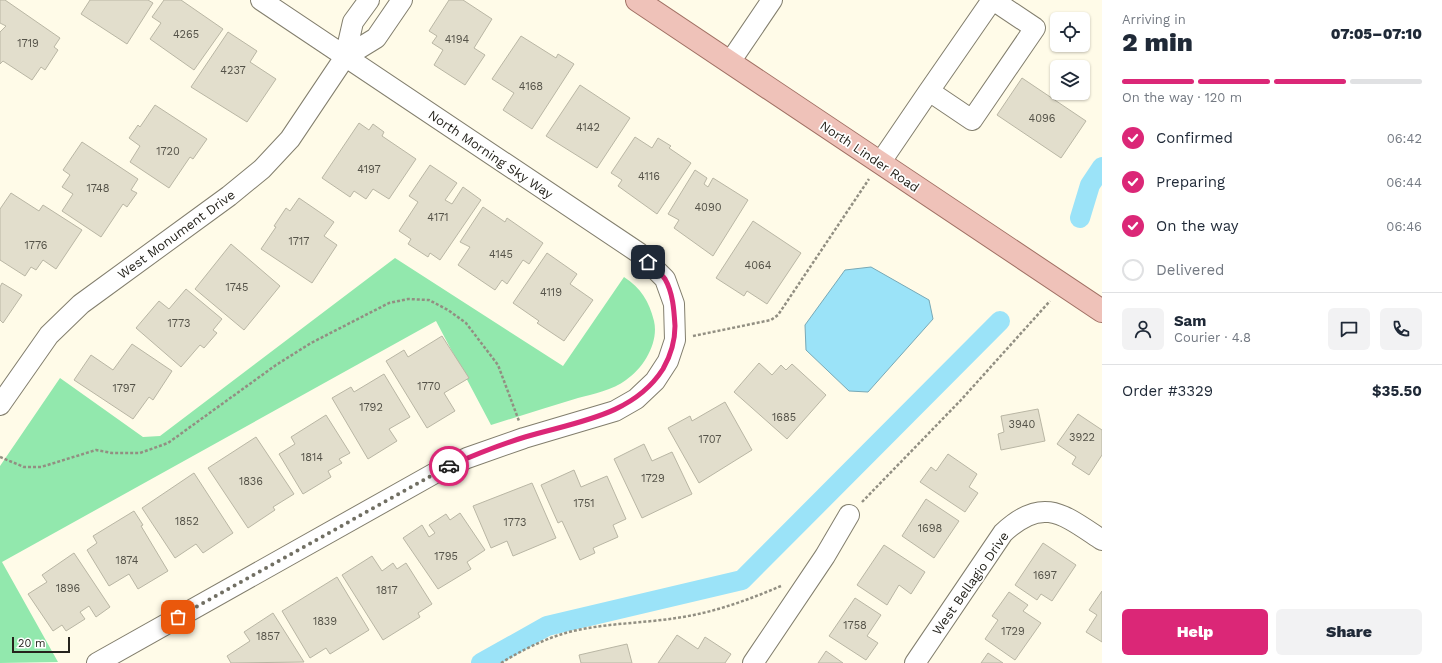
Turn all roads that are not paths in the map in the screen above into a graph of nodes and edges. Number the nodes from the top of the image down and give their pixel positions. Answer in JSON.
{"nodes":[{"id":1,"x":261,"y":0,"type":"edge"},
{"id":2,"x":368,"y":0,"type":"edge"},
{"id":3,"x":402,"y":0,"type":"edge"},
{"id":4,"x":637,"y":0,"type":"edge"},
{"id":5,"x":772,"y":0,"type":"edge"},
{"id":6,"x":993,"y":0,"type":"edge"},
{"id":7,"x":345,"y":57,"type":"junction"},
{"id":8,"x":730,"y":62,"type":"junction"},
{"id":9,"x":929,"y":91,"type":"junction"},
{"id":10,"x":880,"y":163,"type":"junction"},
{"id":11,"x":1102,"y":311,"type":"edge"},
{"id":12,"x":0,"y":405,"type":"edge"},
{"id":13,"x":849,"y":515,"type":"road end"},
{"id":14,"x":1102,"y":540,"type":"edge"},
{"id":15,"x":97,"y":663,"type":"edge"},
{"id":16,"x":753,"y":663,"type":"edge"},
{"id":17,"x":915,"y":663,"type":"edge"}],
"edges":[{"from":1,"to":7,"type":"street","name":"North Morning Sky Way"},
{"from":2,"to":7,"type":"street"},
{"from":3,"to":7,"type":"street"},
{"from":4,"to":8,"type":"main road","name":"North Linder Road"},
{"from":5,"to":8,"type":"street"},
{"from":6,"to":9,"type":"street"},
{"from":6,"to":9,"type":"street"},
{"from":7,"to":12,"type":"street","name":"West Monument Drive"},
{"from":7,"to":15,"type":"street","name":"North Morning Sky Way"},
{"from":8,"to":10,"type":"main road","name":"North Linder Road"},
{"from":9,"to":10,"type":"street"},
{"from":10,"to":11,"type":"main road","name":"North Linder Road"},
{"from":13,"to":16,"type":"street"},
{"from":14,"to":17,"type":"street","name":"West Bellagio Drive"}]}
